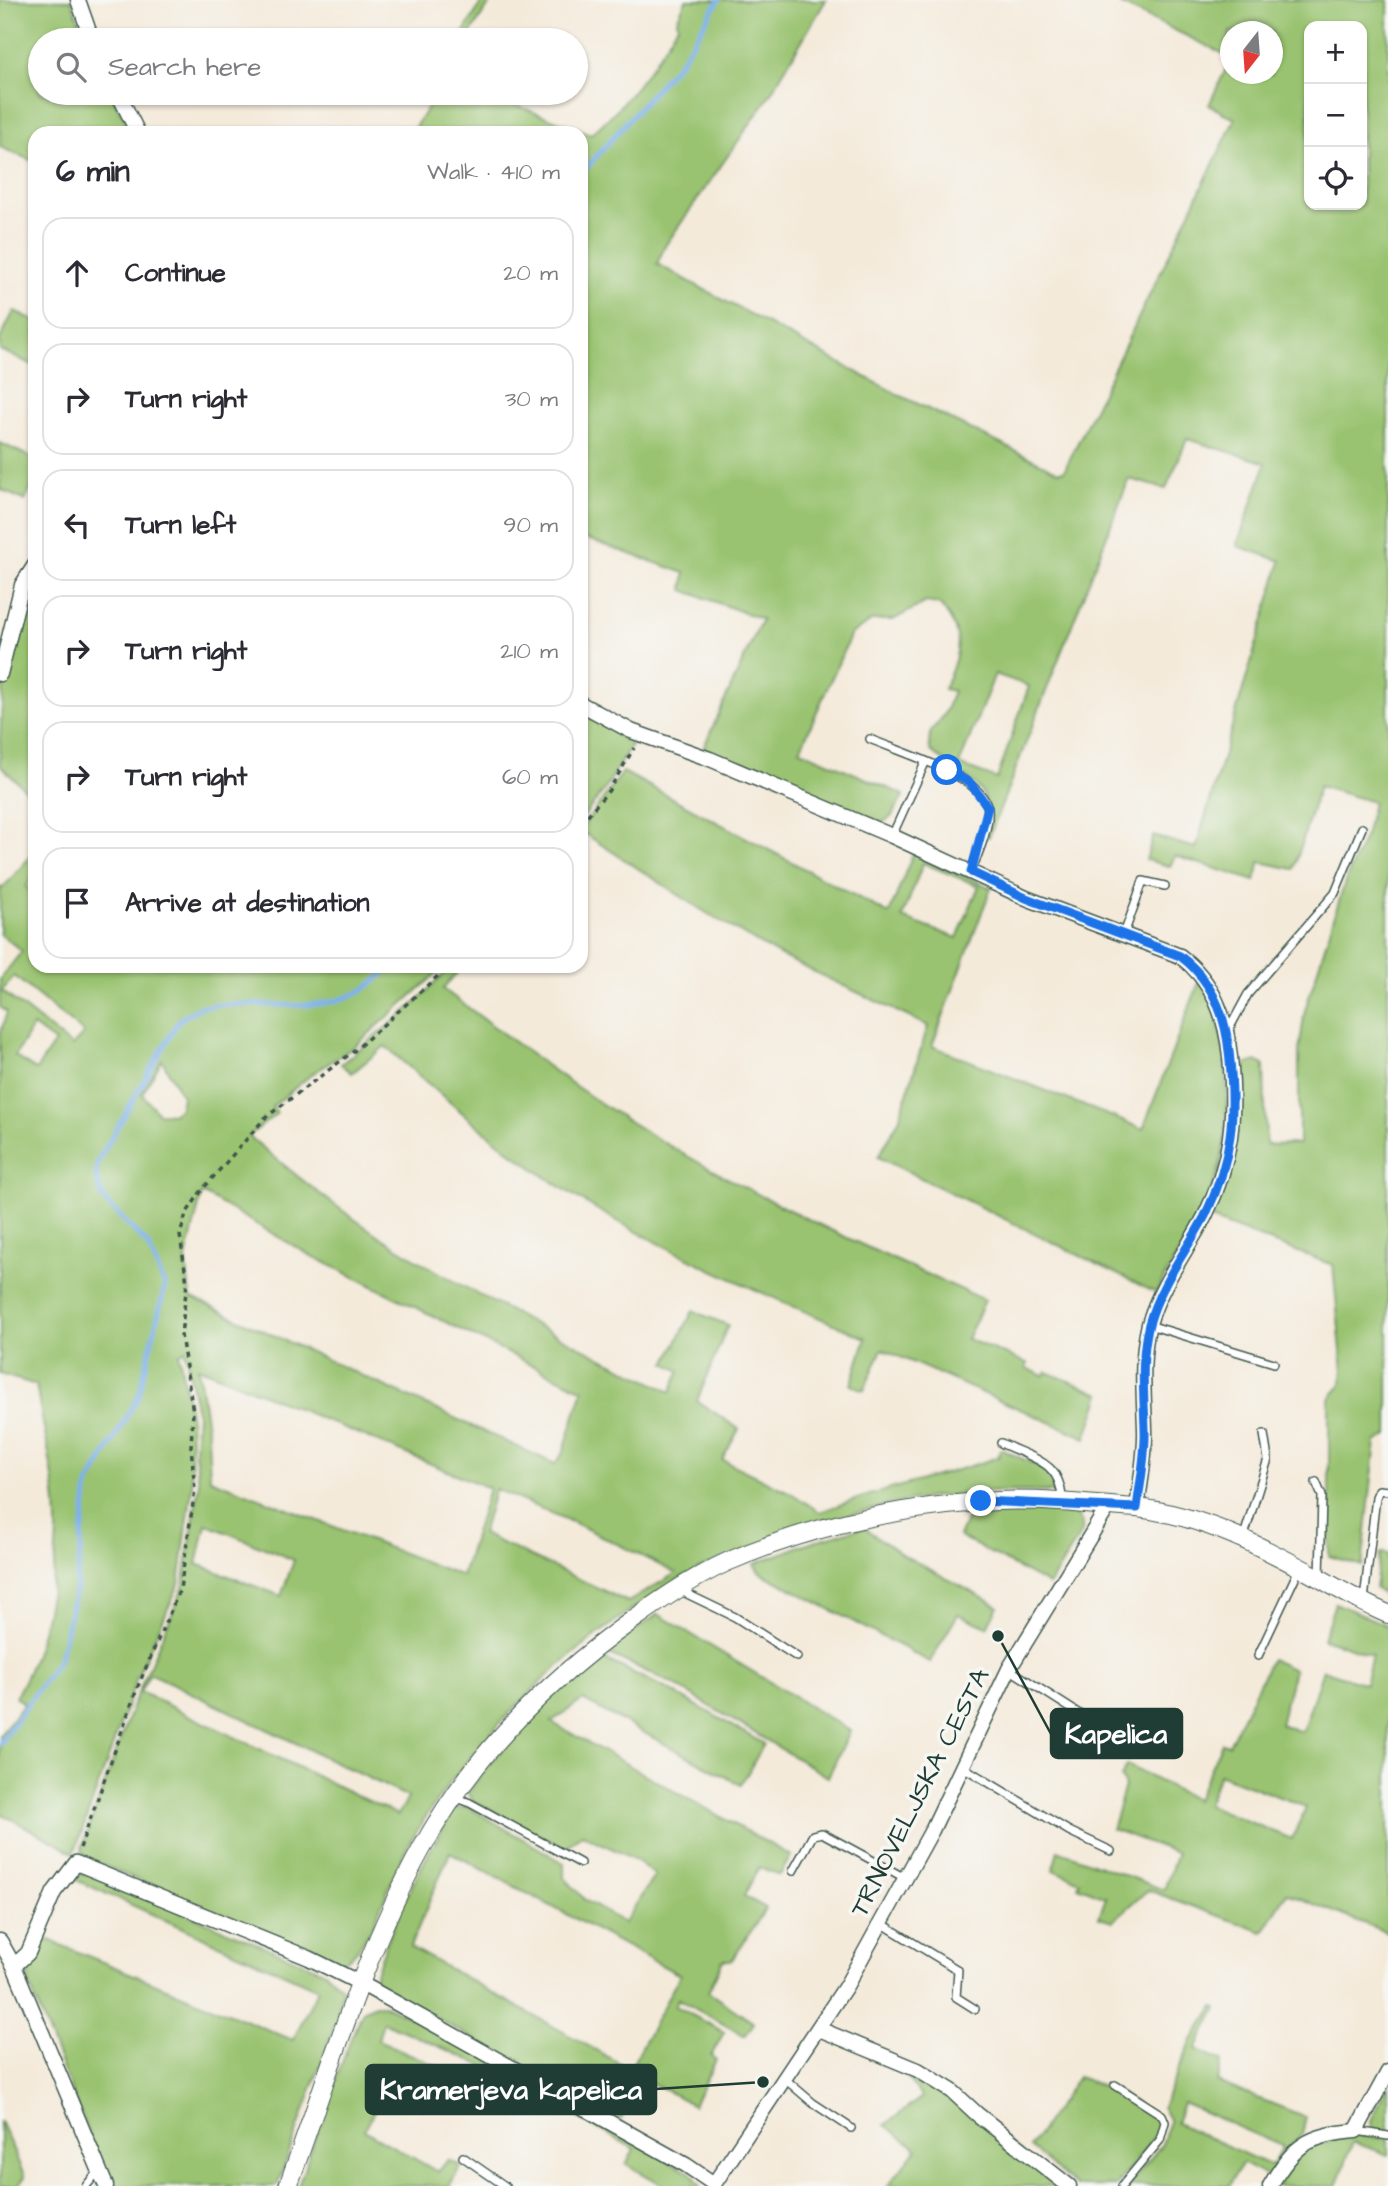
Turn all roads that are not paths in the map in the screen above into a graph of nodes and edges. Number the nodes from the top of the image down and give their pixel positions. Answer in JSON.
{"nodes":[{"id":1,"x":78,"y":0,"type":"edge"},
{"id":2,"x":88,"y":28,"type":"edge"},
{"id":3,"x":124,"y":105,"type":"edge"},
{"id":4,"x":134,"y":126,"type":"edge"},
{"id":5,"x":28,"y":576,"type":"edge"},
{"id":6,"x":0,"y":674,"type":"edge"},
{"id":7,"x":588,"y":708,"type":"edge"},
{"id":8,"x":870,"y":739,"type":"dead end"},
{"id":9,"x":925,"y":763,"type":"junction"},
{"id":10,"x":1362,"y":828,"type":"dead end"},
{"id":11,"x":892,"y":835,"type":"junction"},
{"id":12,"x":971,"y":872,"type":"junction"},
{"id":13,"x":1165,"y":886,"type":"dead end"},
{"id":14,"x":1124,"y":935,"type":"junction"},
{"id":15,"x":1227,"y":1031,"type":"junction"},
{"id":16,"x":1149,"y":1325,"type":"junction"},
{"id":17,"x":1274,"y":1363,"type":"dead end"},
{"id":18,"x":1264,"y":1434,"type":"dead end"},
{"id":19,"x":1001,"y":1443,"type":"dead end"},
{"id":20,"x":1316,"y":1482,"type":"dead end"},
{"id":21,"x":1388,"y":1491,"type":"edge"},
{"id":22,"x":1062,"y":1503,"type":"junction"},
{"id":23,"x":1108,"y":1507,"type":"junction"},
{"id":24,"x":1137,"y":1508,"type":"junction"},
{"id":25,"x":1243,"y":1540,"type":"junction"},
{"id":26,"x":1299,"y":1568,"type":"junction"},
{"id":27,"x":1320,"y":1578,"type":"junction"},
{"id":28,"x":679,"y":1589,"type":"junction"},
{"id":29,"x":1364,"y":1604,"type":"junction"},
{"id":30,"x":1388,"y":1614,"type":"edge"},
{"id":31,"x":1258,"y":1656,"type":"dead end"},
{"id":32,"x":797,"y":1657,"type":"dead end"},
{"id":33,"x":1009,"y":1670,"type":"junction"},
{"id":34,"x":1158,"y":1746,"type":"dead end"},
{"id":35,"x":962,"y":1766,"type":"junction"},
{"id":36,"x":453,"y":1797,"type":"junction"},
{"id":37,"x":1111,"y":1851,"type":"dead end"},
{"id":38,"x":580,"y":1863,"type":"dead end"},
{"id":39,"x":793,"y":1871,"type":"dead end"},
{"id":40,"x":905,"y":1878,"type":"junction"},
{"id":41,"x":881,"y":1923,"type":"junction"},
{"id":42,"x":0,"y":1941,"type":"edge"},
{"id":43,"x":14,"y":1966,"type":"junction"},
{"id":44,"x":362,"y":1984,"type":"junction"},
{"id":45,"x":975,"y":2009,"type":"dead end"},
{"id":46,"x":819,"y":2029,"type":"junction"},
{"id":47,"x":1388,"y":2072,"type":"edge"},
{"id":48,"x":784,"y":2079,"type":"junction"},
{"id":49,"x":1115,"y":2085,"type":"dead end"},
{"id":50,"x":851,"y":2128,"type":"dead end"},
{"id":51,"x":1356,"y":2131,"type":"junction"},
{"id":52,"x":1388,"y":2136,"type":"edge"},
{"id":53,"x":463,"y":2157,"type":"dead end"},
{"id":54,"x":100,"y":2168,"type":"junction"},
{"id":55,"x":713,"y":2185,"type":"edge"},
{"id":56,"x":86,"y":2186,"type":"edge"},
{"id":57,"x":106,"y":2186,"type":"edge"},
{"id":58,"x":288,"y":2186,"type":"edge"},
{"id":59,"x":505,"y":2186,"type":"edge"},
{"id":60,"x":1069,"y":2186,"type":"edge"},
{"id":61,"x":1122,"y":2186,"type":"edge"},
{"id":62,"x":1270,"y":2186,"type":"edge"}],
"edges":[{"from":1,"to":2,"type":"street"},
{"from":3,"to":4,"type":"street"},
{"from":5,"to":6,"type":"street"},
{"from":7,"to":11,"type":"street"},
{"from":8,"to":9,"type":"lane"},
{"from":9,"to":11,"type":"lane"},
{"from":9,"to":12,"type":"lane"},
{"from":10,"to":15,"type":"lane"},
{"from":11,"to":12,"type":"street"},
{"from":12,"to":14,"type":"street"},
{"from":13,"to":14,"type":"lane"},
{"from":14,"to":15,"type":"street"},
{"from":15,"to":16,"type":"street"},
{"from":16,"to":17,"type":"lane"},
{"from":16,"to":24,"type":"street"},
{"from":18,"to":25,"type":"lane"},
{"from":19,"to":22,"type":"lane"},
{"from":20,"to":27,"type":"lane"},
{"from":21,"to":29,"type":"lane"},
{"from":22,"to":23,"type":"street"},
{"from":22,"to":28,"type":"street"},
{"from":23,"to":24,"type":"street"},
{"from":23,"to":33,"type":"street","name":"TRNOVELJSKA CESTA"},
{"from":24,"to":25,"type":"street"},
{"from":25,"to":26,"type":"street"},
{"from":26,"to":27,"type":"street"},
{"from":26,"to":31,"type":"lane"},
{"from":27,"to":29,"type":"street"},
{"from":28,"to":32,"type":"lane"},
{"from":28,"to":36,"type":"street"},
{"from":29,"to":30,"type":"street"},
{"from":33,"to":34,"type":"lane"},
{"from":33,"to":35,"type":"street","name":"TRNOVELJSKA CESTA"},
{"from":35,"to":37,"type":"lane"},
{"from":35,"to":40,"type":"street","name":"TRNOVELJSKA CESTA"},
{"from":36,"to":38,"type":"lane"},
{"from":36,"to":44,"type":"street"},
{"from":39,"to":40,"type":"lane"},
{"from":40,"to":41,"type":"street","name":"TRNOVELJSKA CESTA"},
{"from":41,"to":45,"type":"lane"},
{"from":41,"to":46,"type":"street","name":"TRNOVELJSKA CESTA"},
{"from":42,"to":43,"type":"street"},
{"from":43,"to":44,"type":"street","name":"TRNOVELJSKA CESTA"},
{"from":43,"to":54,"type":"street"},
{"from":44,"to":55,"type":"street","name":"TRNOVELJSKA CESTA"},
{"from":44,"to":58,"type":"street"},
{"from":46,"to":48,"type":"street","name":"TRNOVELJSKA CESTA"},
{"from":46,"to":60,"type":"street"},
{"from":47,"to":51,"type":"street"},
{"from":48,"to":50,"type":"lane"},
{"from":48,"to":55,"type":"street","name":"TRNOVELJSKA CESTA"},
{"from":49,"to":61,"type":"lane"},
{"from":51,"to":52,"type":"lane"},
{"from":51,"to":62,"type":"street"},
{"from":53,"to":59,"type":"lane"},
{"from":54,"to":56,"type":"lane"},
{"from":54,"to":57,"type":"street"}]}
